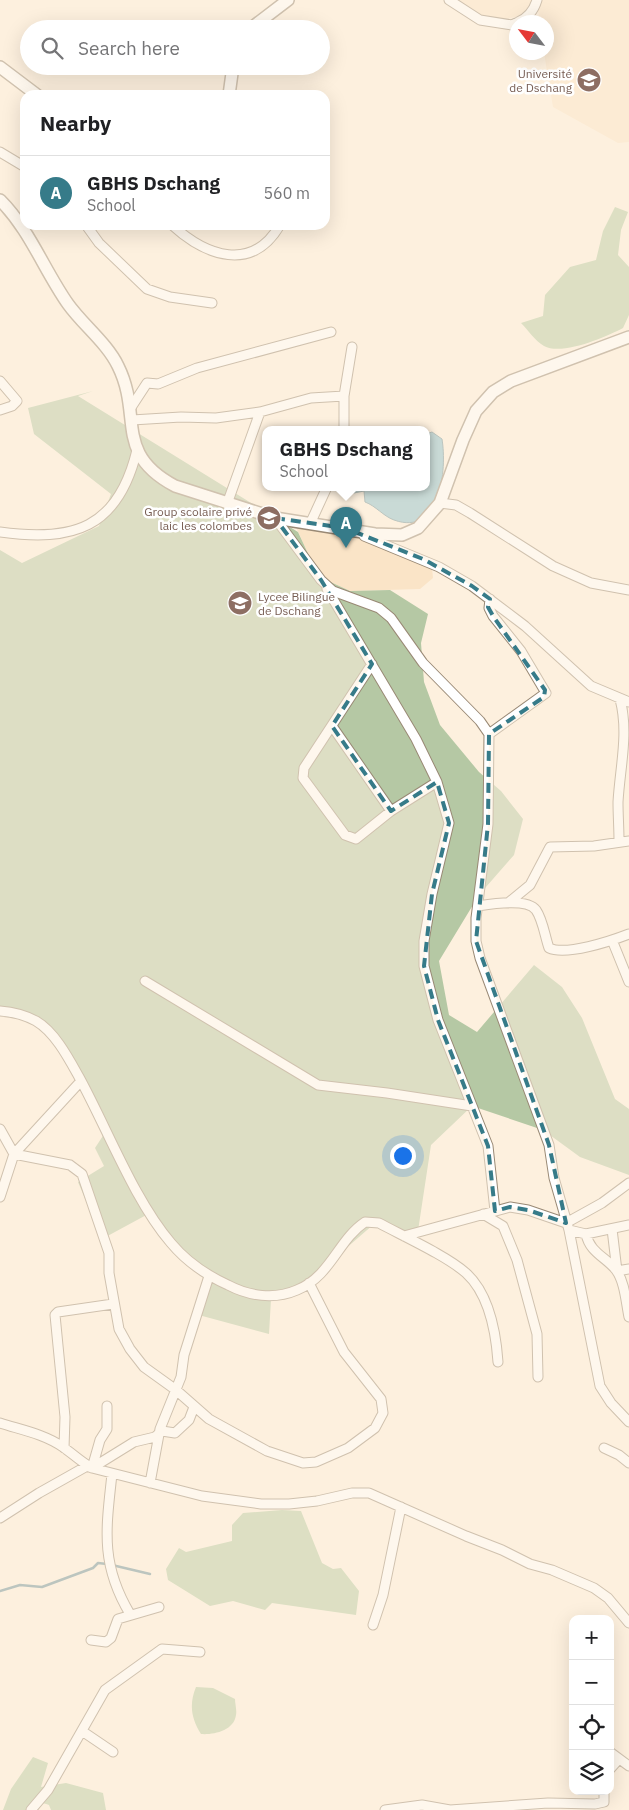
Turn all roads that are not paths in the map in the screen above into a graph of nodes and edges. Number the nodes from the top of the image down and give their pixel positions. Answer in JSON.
{"nodes":[{"id":1,"x":288,"y":0,"type":"edge"},
{"id":2,"x":449,"y":0,"type":"edge"},
{"id":3,"x":537,"y":0,"type":"edge"},
{"id":4,"x":528,"y":15,"type":"edge"},
{"id":5,"x":262,"y":20,"type":"edge"},
{"id":6,"x":509,"y":25,"type":"edge"},
{"id":7,"x":0,"y":67,"type":"edge"},
{"id":8,"x":232,"y":75,"type":"edge"},
{"id":9,"x":30,"y":90,"type":"edge"},
{"id":10,"x":230,"y":90,"type":"edge"},
{"id":11,"x":0,"y":152,"type":"edge"},
{"id":12,"x":20,"y":164,"type":"edge"},
{"id":13,"x":0,"y":200,"type":"edge"},
{"id":14,"x":20,"y":222,"type":"edge"},
{"id":15,"x":24,"y":230,"type":"edge"},
{"id":16,"x":90,"y":230,"type":"edge"},
{"id":17,"x":179,"y":230,"type":"edge"},
{"id":18,"x":277,"y":230,"type":"edge"},
{"id":19,"x":212,"y":303,"type":"dead end"},
{"id":20,"x":330,"y":332,"type":"dead end"},
{"id":21,"x":629,"y":337,"type":"edge"},
{"id":22,"x":352,"y":347,"type":"dead end"},
{"id":23,"x":0,"y":381,"type":"edge"},
{"id":24,"x":344,"y":396,"type":"junction"},
{"id":25,"x":0,"y":410,"type":"edge"},
{"id":26,"x":260,"y":412,"type":"junction"},
{"id":27,"x":131,"y":415,"type":"junction"},
{"id":28,"x":344,"y":426,"type":"edge"},
{"id":29,"x":136,"y":450,"type":"junction"},
{"id":30,"x":325,"y":491,"type":"edge"},
{"id":31,"x":440,"y":503,"type":"junction"},
{"id":32,"x":227,"y":504,"type":"junction"},
{"id":33,"x":274,"y":518,"type":"junction"},
{"id":34,"x":310,"y":524,"type":"junction"},
{"id":35,"x":345,"y":528,"type":"junction"},
{"id":36,"x":0,"y":532,"type":"edge"},
{"id":37,"x":321,"y":580,"type":"junction"},
{"id":38,"x":629,"y":590,"type":"edge"},
{"id":39,"x":490,"y":599,"type":"junction"},
{"id":40,"x":372,"y":664,"type":"junction"},
{"id":41,"x":620,"y":699,"type":"junction"},
{"id":42,"x":629,"y":702,"type":"edge"},
{"id":43,"x":332,"y":726,"type":"junction"},
{"id":44,"x":489,"y":734,"type":"junction"},
{"id":45,"x":437,"y":782,"type":"junction"},
{"id":46,"x":391,"y":811,"type":"junction"},
{"id":47,"x":619,"y":841,"type":"junction"},
{"id":48,"x":629,"y":841,"type":"edge"},
{"id":49,"x":508,"y":902,"type":"junction"},
{"id":50,"x":478,"y":906,"type":"junction"},
{"id":51,"x":629,"y":934,"type":"edge"},
{"id":52,"x":612,"y":940,"type":"junction"},
{"id":53,"x":144,"y":981,"type":"dead end"},
{"id":54,"x":629,"y":982,"type":"edge"},
{"id":55,"x":0,"y":1010,"type":"edge"},
{"id":56,"x":81,"y":1081,"type":"junction"},
{"id":57,"x":472,"y":1106,"type":"junction"},
{"id":58,"x":0,"y":1129,"type":"edge"},
{"id":59,"x":14,"y":1154,"type":"junction"},
{"id":60,"x":629,"y":1183,"type":"edge"},
{"id":61,"x":0,"y":1196,"type":"edge"},
{"id":62,"x":495,"y":1211,"type":"junction"},
{"id":63,"x":483,"y":1214,"type":"junction"},
{"id":64,"x":629,"y":1224,"type":"edge"},
{"id":65,"x":568,"y":1227,"type":"junction"},
{"id":66,"x":612,"y":1229,"type":"junction"},
{"id":67,"x":586,"y":1234,"type":"junction"},
{"id":68,"x":404,"y":1236,"type":"junction"},
{"id":69,"x":629,"y":1269,"type":"edge"},
{"id":70,"x":617,"y":1271,"type":"junction"},
{"id":71,"x":210,"y":1276,"type":"junction"},
{"id":72,"x":309,"y":1283,"type":"junction"},
{"id":73,"x":113,"y":1304,"type":"junction"},
{"id":74,"x":629,"y":1317,"type":"edge"},
{"id":75,"x":498,"y":1362,"type":"dead end"},
{"id":76,"x":538,"y":1377,"type":"dead end"},
{"id":77,"x":176,"y":1390,"type":"junction"},
{"id":78,"x":106,"y":1406,"type":"dead end"},
{"id":79,"x":194,"y":1407,"type":"junction"},
{"id":80,"x":629,"y":1422,"type":"edge"},
{"id":81,"x":0,"y":1423,"type":"edge"},
{"id":82,"x":159,"y":1435,"type":"junction"},
{"id":83,"x":64,"y":1448,"type":"junction"},
{"id":84,"x":604,"y":1448,"type":"dead end"},
{"id":85,"x":629,"y":1463,"type":"edge"},
{"id":86,"x":92,"y":1468,"type":"junction"},
{"id":87,"x":112,"y":1474,"type":"junction"},
{"id":88,"x":150,"y":1482,"type":"junction"},
{"id":89,"x":400,"y":1507,"type":"junction"},
{"id":90,"x":0,"y":1518,"type":"edge"},
{"id":91,"x":159,"y":1607,"type":"dead end"},
{"id":92,"x":130,"y":1614,"type":"junction"},
{"id":93,"x":629,"y":1623,"type":"edge"},
{"id":94,"x":373,"y":1625,"type":"dead end"},
{"id":95,"x":91,"y":1640,"type":"dead end"},
{"id":96,"x":200,"y":1652,"type":"dead end"},
{"id":97,"x":82,"y":1731,"type":"junction"},
{"id":98,"x":113,"y":1752,"type":"dead end"},
{"id":99,"x":614,"y":1755,"type":"edge"},
{"id":100,"x":619,"y":1758,"type":"junction"},
{"id":101,"x":614,"y":1764,"type":"edge"},
{"id":102,"x":629,"y":1766,"type":"edge"},
{"id":103,"x":604,"y":1795,"type":"edge"},
{"id":104,"x":31,"y":1810,"type":"edge"},
{"id":105,"x":385,"y":1810,"type":"edge"},
{"id":106,"x":450,"y":1810,"type":"edge"}],
"edges":[{"from":1,"to":5,"type":"street"},
{"from":2,"to":6,"type":"street"},
{"from":3,"to":4,"type":"street"},
{"from":7,"to":9,"type":"street"},
{"from":8,"to":10,"type":"street"},
{"from":11,"to":12,"type":"street"},
{"from":13,"to":14,"type":"street"},
{"from":15,"to":27,"type":"street"},
{"from":16,"to":19,"type":"street"},
{"from":17,"to":18,"type":"street"},
{"from":20,"to":27,"type":"street"},
{"from":21,"to":31,"type":"street"},
{"from":22,"to":24,"type":"street"},
{"from":23,"to":25,"type":"street"},
{"from":24,"to":26,"type":"street"},
{"from":24,"to":28,"type":"street"},
{"from":26,"to":27,"type":"street"},
{"from":26,"to":32,"type":"street"},
{"from":27,"to":29,"type":"street"},
{"from":29,"to":32,"type":"street"},
{"from":29,"to":36,"type":"street"},
{"from":30,"to":34,"type":"street"},
{"from":31,"to":35,"type":"street"},
{"from":31,"to":38,"type":"street"},
{"from":32,"to":33,"type":"street"},
{"from":33,"to":34,"type":"street"},
{"from":33,"to":37,"type":"street"},
{"from":34,"to":35,"type":"street"},
{"from":35,"to":39,"type":"street"},
{"from":37,"to":40,"type":"street"},
{"from":37,"to":44,"type":"street"},
{"from":39,"to":41,"type":"street"},
{"from":39,"to":44,"type":"street"},
{"from":40,"to":43,"type":"street"},
{"from":40,"to":45,"type":"street"},
{"from":41,"to":42,"type":"street"},
{"from":41,"to":47,"type":"street"},
{"from":43,"to":46,"type":"street"},
{"from":43,"to":46,"type":"street"},
{"from":44,"to":50,"type":"street"},
{"from":45,"to":46,"type":"street"},
{"from":45,"to":57,"type":"street"},
{"from":47,"to":48,"type":"street"},
{"from":47,"to":49,"type":"street"},
{"from":49,"to":50,"type":"street"},
{"from":49,"to":52,"type":"street"},
{"from":50,"to":65,"type":"street"},
{"from":51,"to":52,"type":"street"},
{"from":52,"to":54,"type":"street"},
{"from":53,"to":57,"type":"street"},
{"from":55,"to":56,"type":"street"},
{"from":56,"to":59,"type":"street"},
{"from":56,"to":71,"type":"street"},
{"from":57,"to":62,"type":"street"},
{"from":58,"to":59,"type":"street"},
{"from":59,"to":61,"type":"street"},
{"from":59,"to":73,"type":"street"},
{"from":60,"to":65,"type":"street"},
{"from":62,"to":63,"type":"street"},
{"from":62,"to":65,"type":"street"},
{"from":63,"to":68,"type":"street"},
{"from":63,"to":76,"type":"street"},
{"from":64,"to":66,"type":"street"},
{"from":65,"to":67,"type":"street"},
{"from":65,"to":80,"type":"street"},
{"from":66,"to":67,"type":"street"},
{"from":66,"to":70,"type":"street"},
{"from":67,"to":70,"type":"street"},
{"from":68,"to":72,"type":"street"},
{"from":68,"to":75,"type":"street"},
{"from":69,"to":70,"type":"street"},
{"from":70,"to":74,"type":"street"},
{"from":71,"to":72,"type":"street"},
{"from":71,"to":77,"type":"street"},
{"from":72,"to":79,"type":"street"},
{"from":73,"to":77,"type":"street"},
{"from":73,"to":83,"type":"street"},
{"from":77,"to":79,"type":"street"},
{"from":77,"to":82,"type":"street"},
{"from":78,"to":86,"type":"street"},
{"from":79,"to":82,"type":"street"},
{"from":81,"to":83,"type":"street"},
{"from":82,"to":86,"type":"street"},
{"from":82,"to":88,"type":"street"},
{"from":83,"to":86,"type":"street"},
{"from":84,"to":85,"type":"street"},
{"from":86,"to":87,"type":"street"},
{"from":86,"to":90,"type":"street"},
{"from":87,"to":88,"type":"street"},
{"from":87,"to":92,"type":"street"},
{"from":88,"to":89,"type":"street"},
{"from":89,"to":93,"type":"street"},
{"from":89,"to":94,"type":"street"},
{"from":91,"to":92,"type":"street"},
{"from":92,"to":95,"type":"street"},
{"from":96,"to":97,"type":"street"},
{"from":97,"to":98,"type":"street"},
{"from":97,"to":104,"type":"street"},
{"from":99,"to":100,"type":"street"},
{"from":100,"to":101,"type":"street"},
{"from":100,"to":102,"type":"street"},
{"from":103,"to":106,"type":"street"},
{"from":105,"to":106,"type":"street"}]}
